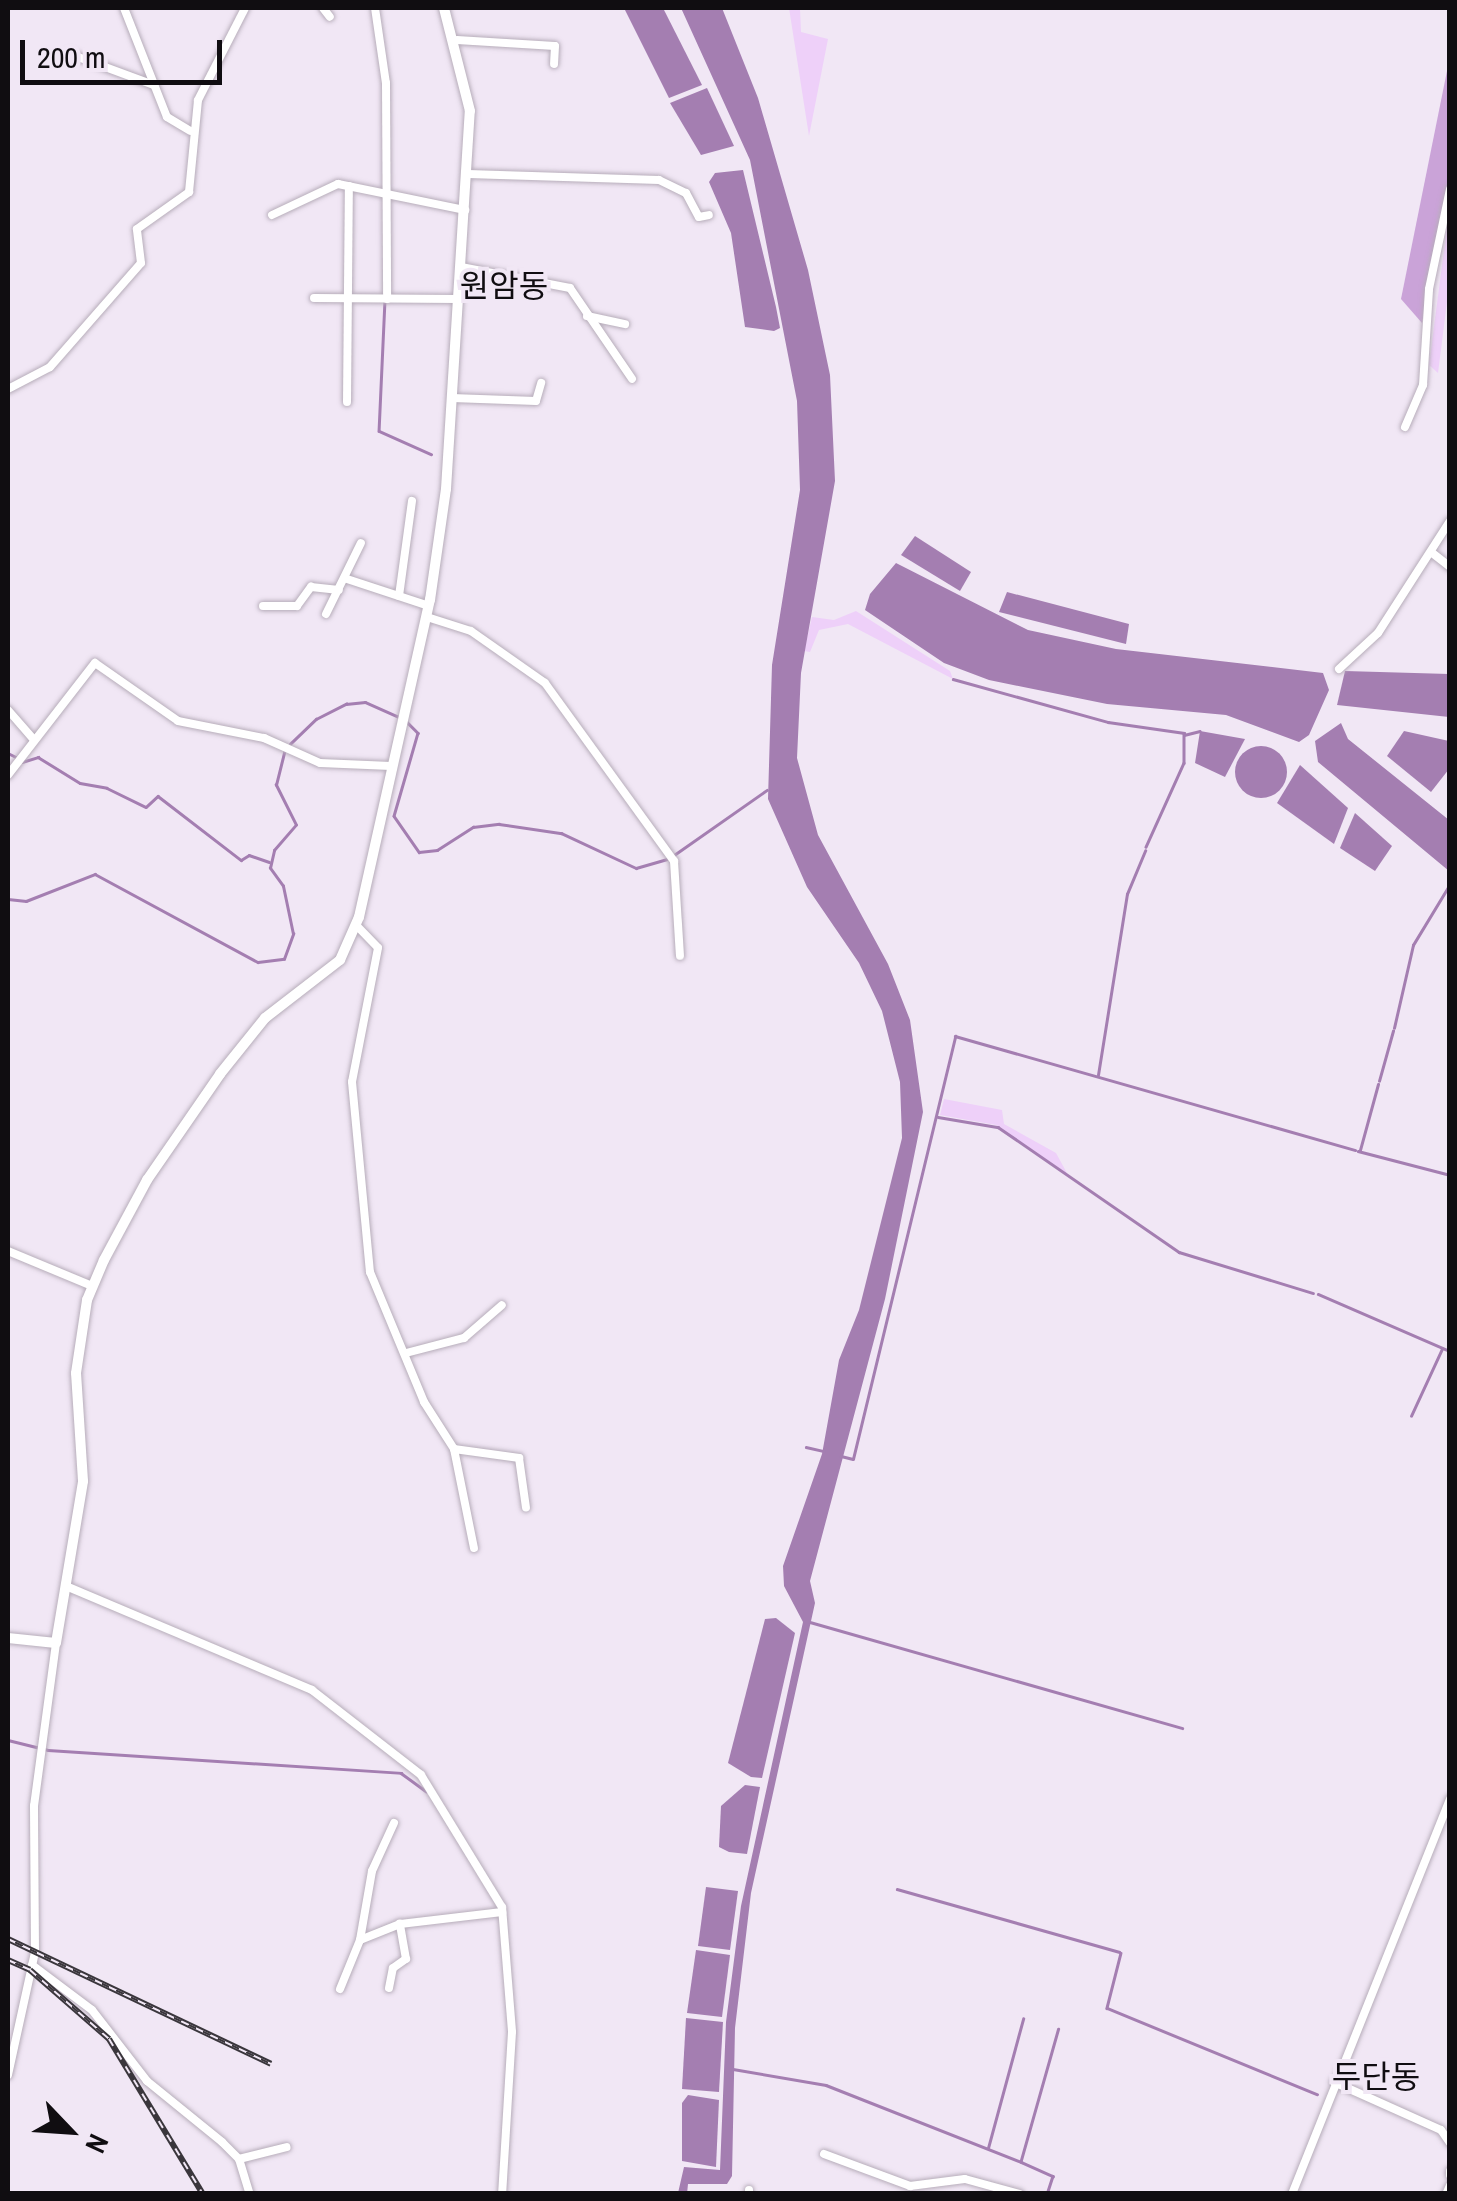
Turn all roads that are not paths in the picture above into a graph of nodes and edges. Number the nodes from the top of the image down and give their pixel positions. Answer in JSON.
{"nodes":[{"id":1,"x":124,"y":8,"type":"edge"},
{"id":2,"x":245,"y":8,"type":"edge"},
{"id":3,"x":324,"y":8,"type":"edge"},
{"id":4,"x":375,"y":8,"type":"edge"},
{"id":5,"x":444,"y":8,"type":"edge"},
{"id":6,"x":330,"y":17,"type":"dead end"},
{"id":7,"x":457,"y":40,"type":"junction"},
{"id":8,"x":70,"y":54,"type":"dead end"},
{"id":9,"x":554,"y":64,"type":"dead end"},
{"id":10,"x":154,"y":85,"type":"junction"},
{"id":11,"x":190,"y":131,"type":"junction"},
{"id":12,"x":468,"y":174,"type":"junction"},
{"id":13,"x":348,"y":186,"type":"junction"},
{"id":14,"x":1450,"y":190,"type":"edge"},
{"id":15,"x":389,"y":194,"type":"junction"},
{"id":16,"x":465,"y":210,"type":"junction"},
{"id":17,"x":272,"y":215,"type":"dead end"},
{"id":18,"x":709,"y":215,"type":"dead end"},
{"id":19,"x":461,"y":267,"type":"junction"},
{"id":20,"x":314,"y":298,"type":"dead end"},
{"id":21,"x":348,"y":299,"type":"junction"},
{"id":22,"x":387,"y":299,"type":"junction"},
{"id":23,"x":458,"y":299,"type":"junction"},
{"id":24,"x":587,"y":316,"type":"junction"},
{"id":25,"x":625,"y":324,"type":"dead end"},
{"id":26,"x":632,"y":378,"type":"dead end"},
{"id":27,"x":541,"y":382,"type":"dead end"},
{"id":28,"x":8,"y":389,"type":"edge"},
{"id":29,"x":452,"y":398,"type":"junction"},
{"id":30,"x":347,"y":402,"type":"dead end"},
{"id":31,"x":1404,"y":427,"type":"dead end"},
{"id":32,"x":412,"y":501,"type":"dead end"},
{"id":33,"x":1450,"y":521,"type":"edge"},
{"id":34,"x":361,"y":543,"type":"dead end"},
{"id":35,"x":1431,"y":552,"type":"junction"},
{"id":36,"x":1450,"y":567,"type":"edge"},
{"id":37,"x":347,"y":580,"type":"junction"},
{"id":38,"x":339,"y":590,"type":"junction"},
{"id":39,"x":399,"y":596,"type":"junction"},
{"id":40,"x":264,"y":606,"type":"dead end"},
{"id":41,"x":428,"y":611,"type":"junction"},
{"id":42,"x":326,"y":614,"type":"dead end"},
{"id":43,"x":1339,"y":669,"type":"dead end"},
{"id":44,"x":8,"y":710,"type":"edge"},
{"id":45,"x":34,"y":740,"type":"junction"},
{"id":46,"x":391,"y":766,"type":"junction"},
{"id":47,"x":8,"y":775,"type":"edge"},
{"id":48,"x":357,"y":926,"type":"junction"},
{"id":49,"x":680,"y":956,"type":"dead end"},
{"id":50,"x":8,"y":1251,"type":"edge"},
{"id":51,"x":92,"y":1286,"type":"junction"},
{"id":52,"x":502,"y":1305,"type":"dead end"},
{"id":53,"x":406,"y":1352,"type":"junction"},
{"id":54,"x":454,"y":1450,"type":"junction"},
{"id":55,"x":526,"y":1508,"type":"dead end"},
{"id":56,"x":474,"y":1548,"type":"dead end"},
{"id":57,"x":66,"y":1586,"type":"junction"},
{"id":58,"x":8,"y":1638,"type":"edge"},
{"id":59,"x":56,"y":1643,"type":"junction"},
{"id":60,"x":1450,"y":1798,"type":"edge"},
{"id":61,"x":394,"y":1824,"type":"dead end"},
{"id":62,"x":502,"y":1912,"type":"junction"},
{"id":63,"x":400,"y":1924,"type":"junction"},
{"id":64,"x":360,"y":1940,"type":"junction"},
{"id":65,"x":32,"y":1965,"type":"junction"},
{"id":66,"x":389,"y":1988,"type":"dead end"},
{"id":67,"x":340,"y":1990,"type":"dead end"},
{"id":68,"x":8,"y":2075,"type":"edge"},
{"id":69,"x":1334,"y":2082,"type":"junction"},
{"id":70,"x":1450,"y":2142,"type":"edge"},
{"id":71,"x":287,"y":2147,"type":"dead end"},
{"id":72,"x":824,"y":2154,"type":"dead end"},
{"id":73,"x":239,"y":2160,"type":"junction"},
{"id":74,"x":978,"y":2180,"type":"junction"},
{"id":75,"x":923,"y":2183,"type":"junction"},
{"id":76,"x":1450,"y":2185,"type":"edge"},
{"id":77,"x":250,"y":2194,"type":"edge"},
{"id":78,"x":502,"y":2194,"type":"edge"},
{"id":79,"x":917,"y":2194,"type":"edge"},
{"id":80,"x":972,"y":2194,"type":"edge"},
{"id":81,"x":1020,"y":2194,"type":"edge"},
{"id":82,"x":1292,"y":2194,"type":"edge"},
{"id":83,"x":1446,"y":2194,"type":"edge"}],
"edges":[{"from":1,"to":10,"type":"street"},
{"from":2,"to":11,"type":"street"},
{"from":3,"to":6,"type":"street"},
{"from":4,"to":15,"type":"street"},
{"from":5,"to":7,"type":"main road"},
{"from":7,"to":9,"type":"street"},
{"from":7,"to":12,"type":"main road"},
{"from":8,"to":10,"type":"street"},
{"from":10,"to":11,"type":"street"},
{"from":11,"to":28,"type":"street"},
{"from":12,"to":16,"type":"main road"},
{"from":12,"to":18,"type":"street"},
{"from":13,"to":15,"type":"street"},
{"from":13,"to":17,"type":"street"},
{"from":13,"to":21,"type":"street"},
{"from":14,"to":31,"type":"street"},
{"from":15,"to":16,"type":"street"},
{"from":15,"to":22,"type":"street"},
{"from":16,"to":19,"type":"main road"},
{"from":19,"to":23,"type":"main road"},
{"from":19,"to":24,"type":"street"},
{"from":20,"to":21,"type":"street"},
{"from":21,"to":22,"type":"street"},
{"from":21,"to":30,"type":"street"},
{"from":22,"to":23,"type":"street"},
{"from":23,"to":29,"type":"main road"},
{"from":24,"to":25,"type":"street"},
{"from":24,"to":26,"type":"street"},
{"from":27,"to":29,"type":"street"},
{"from":29,"to":41,"type":"main road"},
{"from":32,"to":39,"type":"street"},
{"from":33,"to":35,"type":"street"},
{"from":34,"to":37,"type":"street"},
{"from":35,"to":36,"type":"street"},
{"from":35,"to":43,"type":"street"},
{"from":37,"to":38,"type":"street"},
{"from":37,"to":39,"type":"street"},
{"from":38,"to":40,"type":"street"},
{"from":38,"to":42,"type":"street"},
{"from":39,"to":41,"type":"street"},
{"from":41,"to":46,"type":"main road"},
{"from":41,"to":49,"type":"street"},
{"from":44,"to":45,"type":"street"},
{"from":45,"to":46,"type":"street"},
{"from":45,"to":47,"type":"street"},
{"from":46,"to":48,"type":"main road"},
{"from":48,"to":51,"type":"main road"},
{"from":48,"to":53,"type":"street"},
{"from":50,"to":51,"type":"street"},
{"from":51,"to":57,"type":"main road"},
{"from":52,"to":53,"type":"street"},
{"from":53,"to":54,"type":"street"},
{"from":54,"to":55,"type":"street"},
{"from":54,"to":56,"type":"street"},
{"from":57,"to":59,"type":"main road"},
{"from":57,"to":62,"type":"street"},
{"from":58,"to":59,"type":"main road"},
{"from":59,"to":65,"type":"street"},
{"from":60,"to":69,"type":"street"},
{"from":61,"to":64,"type":"street"},
{"from":62,"to":63,"type":"street"},
{"from":62,"to":78,"type":"street"},
{"from":63,"to":64,"type":"street"},
{"from":63,"to":66,"type":"street"},
{"from":64,"to":67,"type":"street"},
{"from":65,"to":68,"type":"street"},
{"from":65,"to":73,"type":"street"},
{"from":69,"to":70,"type":"street"},
{"from":69,"to":82,"type":"street"},
{"from":71,"to":73,"type":"street"},
{"from":72,"to":75,"type":"street"},
{"from":73,"to":77,"type":"street"},
{"from":74,"to":75,"type":"street"},
{"from":74,"to":80,"type":"street"},
{"from":74,"to":81,"type":"street"},
{"from":75,"to":79,"type":"street"},
{"from":76,"to":83,"type":"street"}]}
